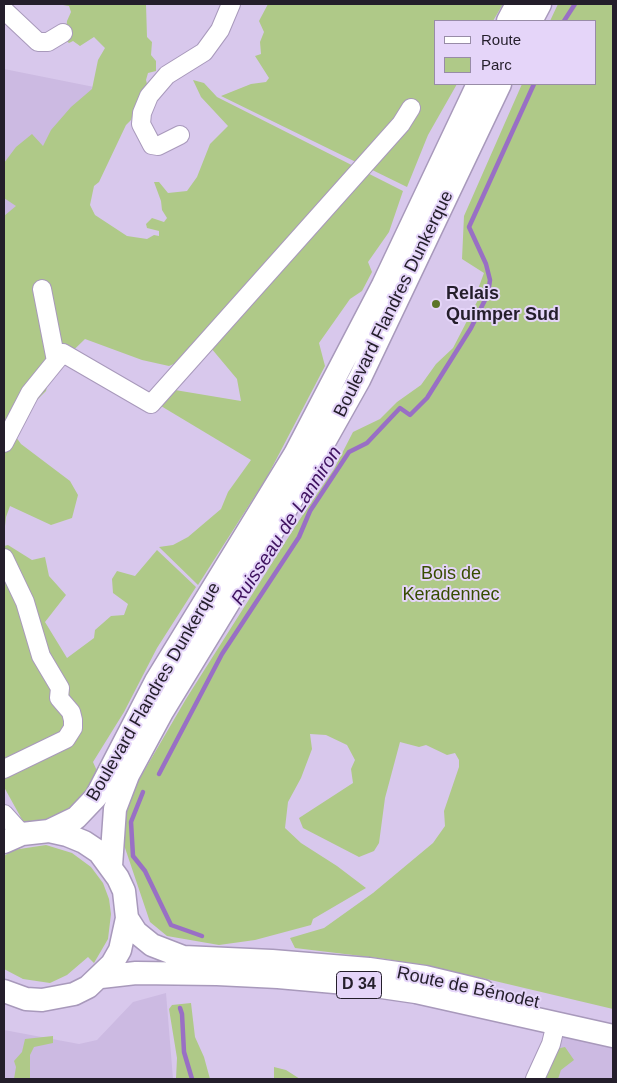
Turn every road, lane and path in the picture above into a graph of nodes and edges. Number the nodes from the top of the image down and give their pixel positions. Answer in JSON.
{"nodes":[{"id":1,"x":231,"y":4,"type":"edge"},
{"id":2,"x":517,"y":4,"type":"edge"},
{"id":3,"x":540,"y":4,"type":"edge"},
{"id":4,"x":4,"y":10,"type":"edge"},
{"id":5,"x":509,"y":20,"type":"edge"},
{"id":6,"x":532,"y":20,"type":"edge"},
{"id":7,"x":63,"y":33,"type":"dead end"},
{"id":8,"x":478,"y":85,"type":"edge"},
{"id":9,"x":500,"y":85,"type":"edge"},
{"id":10,"x":411,"y":108,"type":"dead end"},
{"id":11,"x":180,"y":135,"type":"dead end"},
{"id":12,"x":42,"y":289,"type":"dead end"},
{"id":13,"x":56,"y":361,"type":"junction"},
{"id":14,"x":4,"y":443,"type":"edge"},
{"id":15,"x":4,"y":558,"type":"edge"},
{"id":16,"x":4,"y":769,"type":"edge"},
{"id":17,"x":4,"y":814,"type":"edge"},
{"id":18,"x":50,"y":832,"type":"junction"},
{"id":19,"x":13,"y":838,"type":"edge"},
{"id":20,"x":111,"y":866,"type":"junction"},
{"id":21,"x":127,"y":918,"type":"junction"},
{"id":22,"x":101,"y":977,"type":"junction"},
{"id":23,"x":6,"y":994,"type":"edge"},
{"id":24,"x":613,"y":1020,"type":"edge"},
{"id":25,"x":556,"y":1022,"type":"junction"},
{"id":26,"x":613,"y":1036,"type":"edge"},
{"id":27,"x":535,"y":1079,"type":"edge"}],
"edges":[{"from":1,"to":11,"type":"street"},
{"from":2,"to":5,"type":"main road"},
{"from":3,"to":6,"type":"main road"},
{"from":4,"to":7,"type":"street"},
{"from":8,"to":18,"type":"main road","name":"Boulevard Flandres Dunkerque"},
{"from":9,"to":20,"type":"main road","name":"Boulevard Flandres Dunkerque"},
{"from":10,"to":13,"type":"street"},
{"from":12,"to":13,"type":"street"},
{"from":13,"to":14,"type":"street"},
{"from":15,"to":16,"type":"street"},
{"from":17,"to":19,"type":"street"},
{"from":18,"to":19,"type":"main road"},
{"from":18,"to":20,"type":"main road"},
{"from":20,"to":21,"type":"main road"},
{"from":21,"to":22,"type":"main road"},
{"from":21,"to":24,"type":"main road","name":"Route de Bénodet","number":"D 34"},
{"from":22,"to":23,"type":"main road"},
{"from":22,"to":25,"type":"main road","name":"Route de Bénodet","number":"D 34"},
{"from":25,"to":26,"type":"main road","name":"Route de Bénodet","number":"D 34"},
{"from":25,"to":27,"type":"street","name":"Route de Bénodet"}]}
